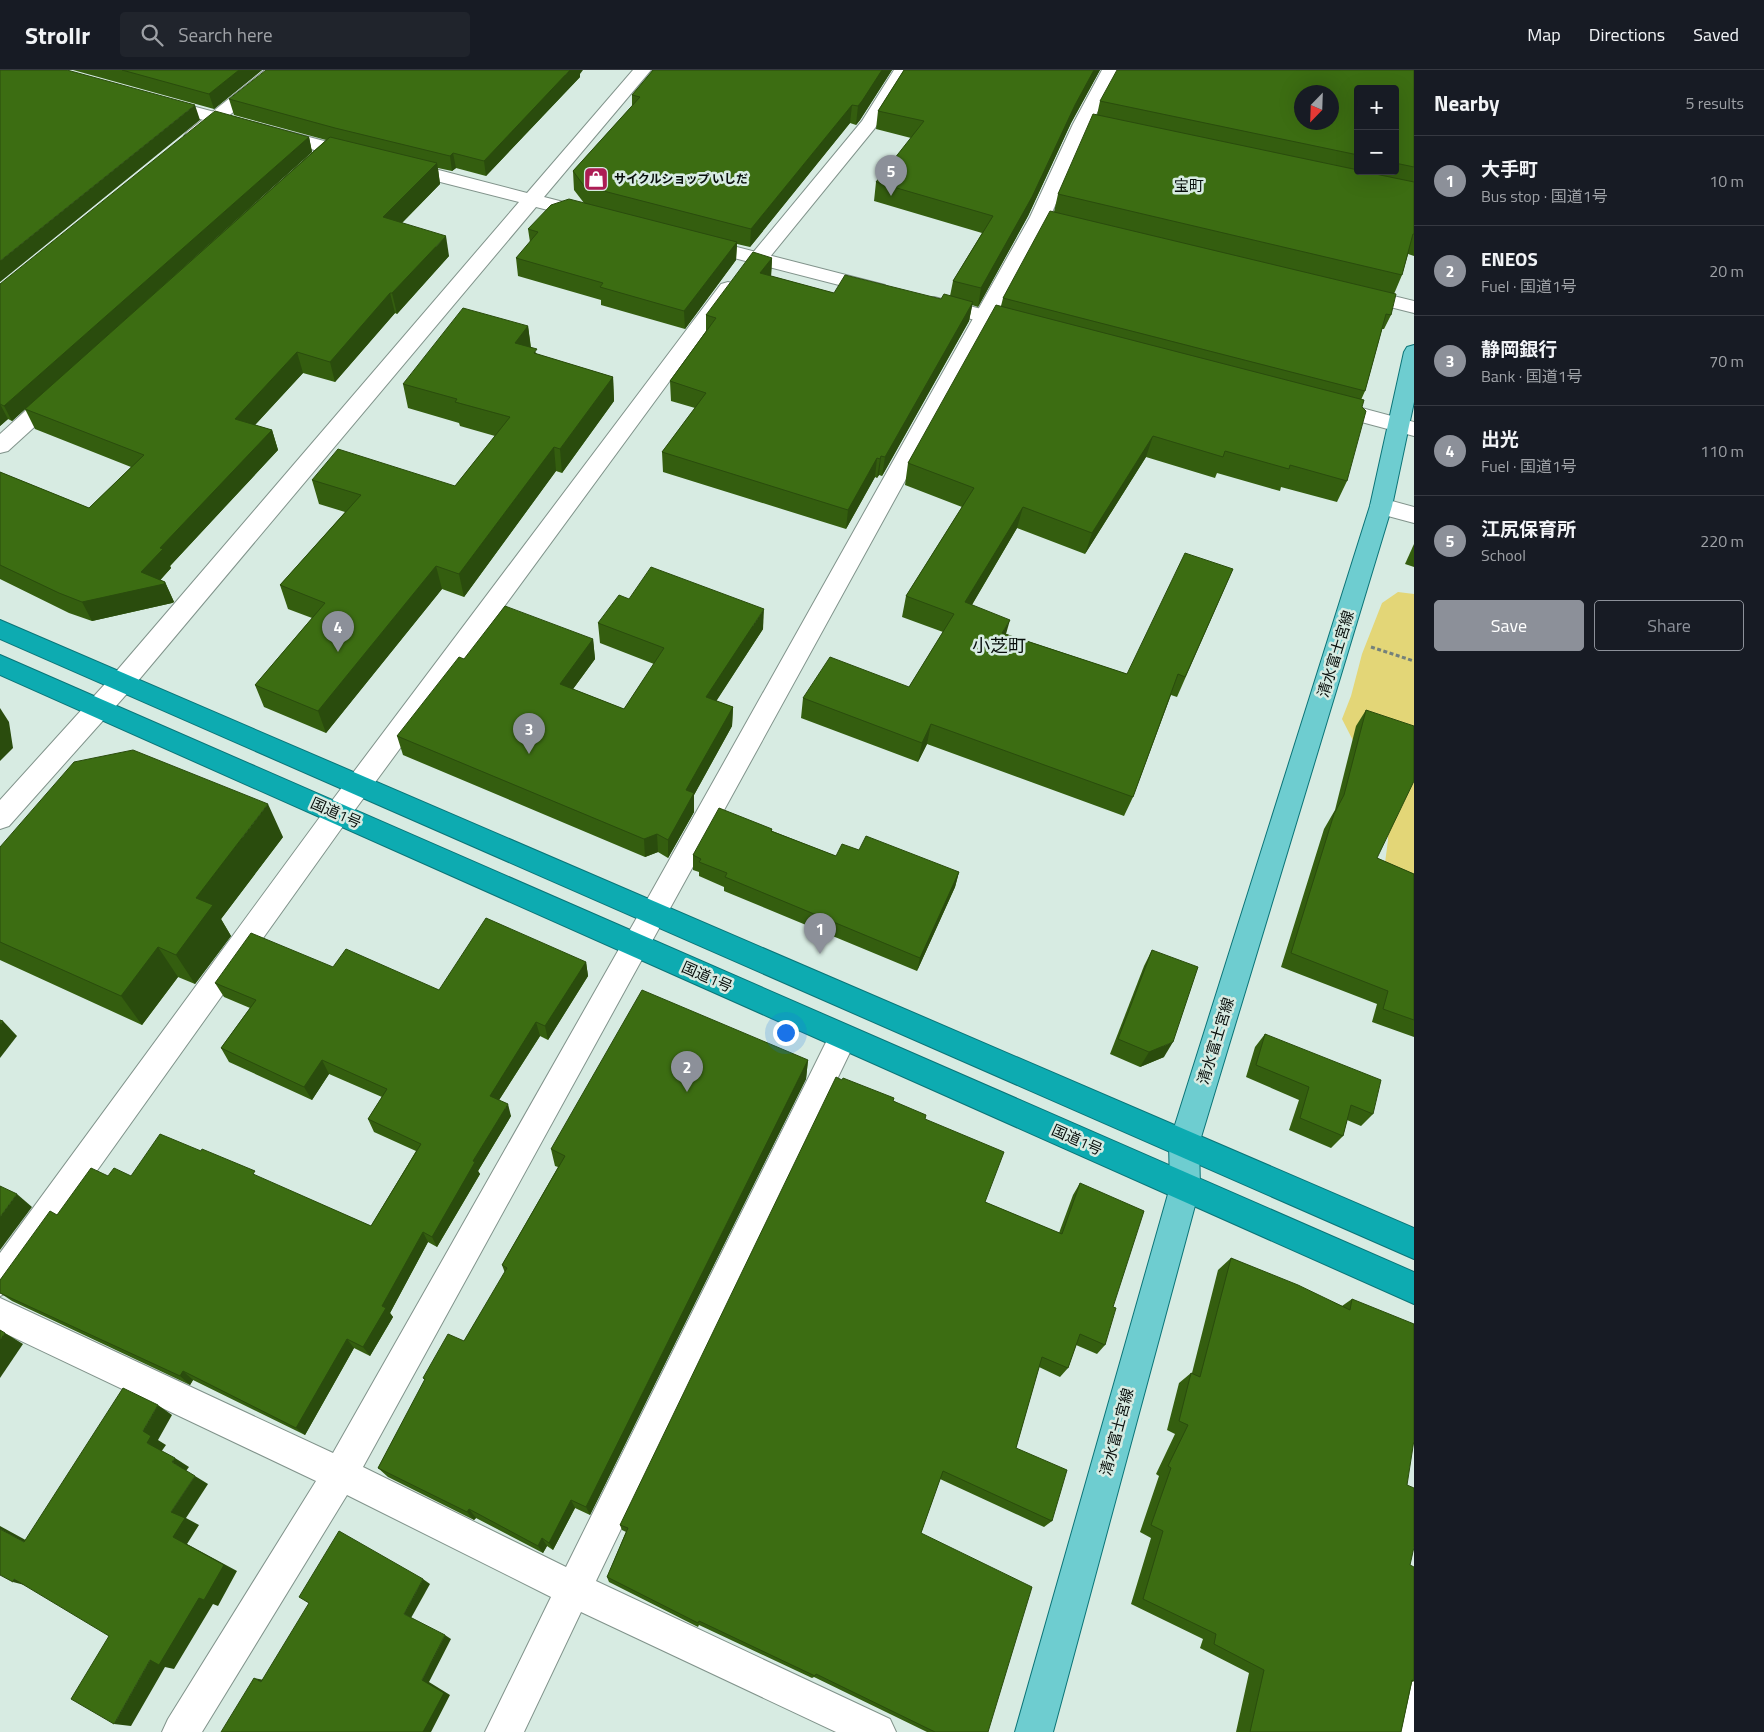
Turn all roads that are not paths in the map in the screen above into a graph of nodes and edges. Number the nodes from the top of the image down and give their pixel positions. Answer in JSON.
{"nodes":[{"id":1,"x":276,"y":70,"type":"edge"},
{"id":2,"x":642,"y":70,"type":"edge"},
{"id":3,"x":903,"y":70,"type":"edge"},
{"id":4,"x":1111,"y":70,"type":"edge"},
{"id":5,"x":140,"y":97,"type":"edge"},
{"id":6,"x":215,"y":118,"type":"junction"},
{"id":7,"x":177,"y":150,"type":"edge"},
{"id":8,"x":368,"y":158,"type":"edge"},
{"id":9,"x":388,"y":163,"type":"edge"},
{"id":10,"x":533,"y":199,"type":"junction"},
{"id":11,"x":609,"y":219,"type":"edge"},
{"id":12,"x":684,"y":239,"type":"edge"},
{"id":13,"x":754,"y":258,"type":"junction"},
{"id":14,"x":1337,"y":289,"type":"edge"},
{"id":15,"x":1414,"y":307,"type":"edge"},
{"id":16,"x":984,"y":316,"type":"junction"},
{"id":17,"x":1040,"y":331,"type":"edge"},
{"id":18,"x":1414,"y":352,"type":"edge"},
{"id":19,"x":73,"y":380,"type":"edge"},
{"id":20,"x":1314,"y":402,"type":"edge"},
{"id":21,"x":1406,"y":427,"type":"edge"},
{"id":22,"x":0,"y":446,"type":"edge"},
{"id":23,"x":1381,"y":506,"type":"junction"},
{"id":24,"x":1414,"y":515,"type":"edge"},
{"id":25,"x":0,"y":629,"type":"edge"},
{"id":26,"x":0,"y":664,"type":"edge"},
{"id":27,"x":123,"y":681,"type":"junction"},
{"id":28,"x":97,"y":708,"type":"junction"},
{"id":29,"x":360,"y":784,"type":"junction"},
{"id":30,"x":337,"y":814,"type":"junction"},
{"id":31,"x":0,"y":818,"type":"edge"},
{"id":32,"x":654,"y":913,"type":"junction"},
{"id":33,"x":636,"y":945,"type":"junction"},
{"id":34,"x":843,"y":1037,"type":"junction"},
{"id":35,"x":1184,"y":1144,"type":"junction"},
{"id":36,"x":1185,"y":1187,"type":"junction"},
{"id":37,"x":1414,"y":1244,"type":"edge"},
{"id":38,"x":0,"y":1280,"type":"edge"},
{"id":39,"x":1414,"y":1288,"type":"edge"},
{"id":40,"x":0,"y":1314,"type":"edge"},
{"id":41,"x":340,"y":1474,"type":"junction"},
{"id":42,"x":575,"y":1590,"type":"junction"},
{"id":43,"x":1414,"y":1689,"type":"edge"},
{"id":44,"x":181,"y":1732,"type":"edge"},
{"id":45,"x":504,"y":1732,"type":"edge"},
{"id":46,"x":877,"y":1732,"type":"edge"},
{"id":47,"x":1034,"y":1732,"type":"edge"},
{"id":48,"x":1408,"y":1732,"type":"edge"}],
"edges":[{"from":1,"to":6,"type":"street"},
{"from":2,"to":10,"type":"street"},
{"from":3,"to":13,"type":"street"},
{"from":4,"to":16,"type":"street"},
{"from":5,"to":6,"type":"street"},
{"from":6,"to":7,"type":"street"},
{"from":6,"to":8,"type":"street"},
{"from":9,"to":10,"type":"street"},
{"from":10,"to":11,"type":"street"},
{"from":10,"to":27,"type":"street"},
{"from":12,"to":13,"type":"street"},
{"from":13,"to":16,"type":"street"},
{"from":13,"to":29,"type":"street"},
{"from":14,"to":15,"type":"street"},
{"from":16,"to":17,"type":"street"},
{"from":16,"to":32,"type":"street"},
{"from":18,"to":21,"type":"main road","name":"清水富士宮線"},
{"from":19,"to":22,"type":"street"},
{"from":20,"to":21,"type":"street"},
{"from":21,"to":23,"type":"main road","name":"清水富士宮線"},
{"from":23,"to":24,"type":"street"},
{"from":23,"to":35,"type":"main road","name":"清水富士宮線"},
{"from":25,"to":27,"type":"highway"},
{"from":26,"to":28,"type":"highway","name":"国道1号"},
{"from":27,"to":28,"type":"street"},
{"from":27,"to":29,"type":"highway"},
{"from":28,"to":30,"type":"highway","name":"国道1号"},
{"from":28,"to":31,"type":"street"},
{"from":29,"to":30,"type":"street"},
{"from":29,"to":32,"type":"highway"},
{"from":30,"to":33,"type":"highway","name":"国道1号"},
{"from":30,"to":38,"type":"street"},
{"from":32,"to":33,"type":"street"},
{"from":32,"to":35,"type":"highway"},
{"from":33,"to":34,"type":"highway","name":"国道1号"},
{"from":33,"to":41,"type":"street"},
{"from":34,"to":36,"type":"highway","name":"国道1号"},
{"from":34,"to":42,"type":"street"},
{"from":35,"to":36,"type":"main road","name":"清水富士宮線"},
{"from":35,"to":37,"type":"highway"},
{"from":36,"to":39,"type":"highway","name":"国道1号"},
{"from":36,"to":47,"type":"main road","name":"清水富士宮線"},
{"from":40,"to":41,"type":"street"},
{"from":41,"to":42,"type":"street"},
{"from":41,"to":44,"type":"street"},
{"from":42,"to":45,"type":"street"},
{"from":42,"to":46,"type":"street"},
{"from":43,"to":48,"type":"street"}]}
